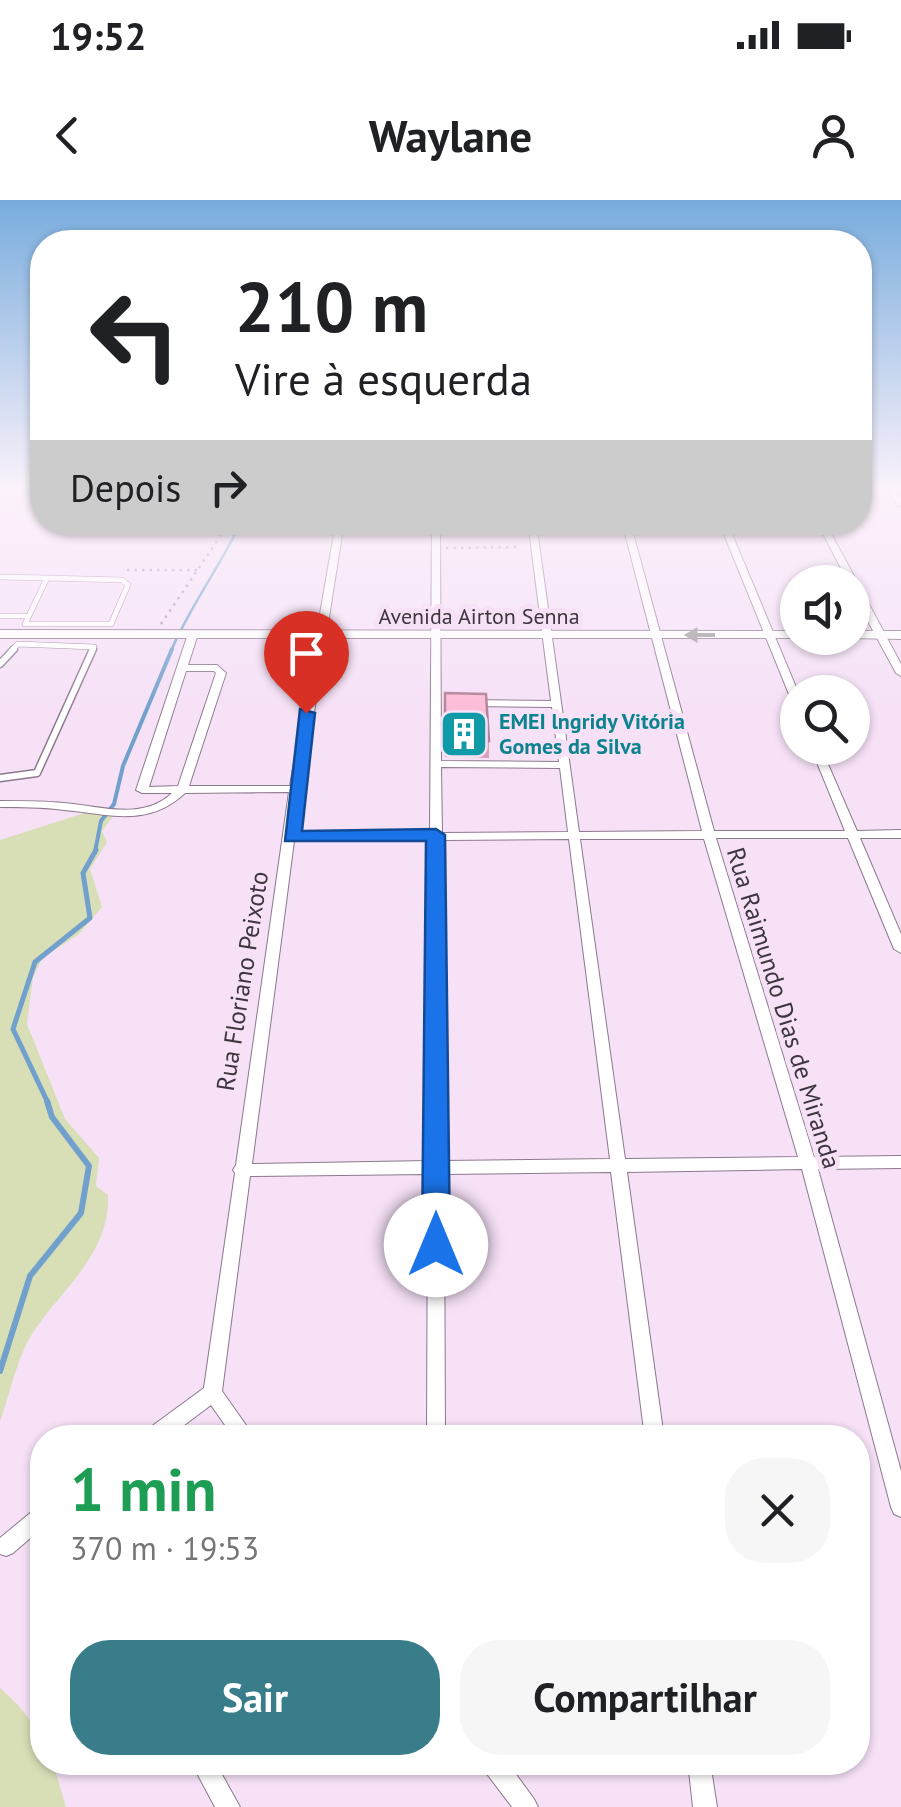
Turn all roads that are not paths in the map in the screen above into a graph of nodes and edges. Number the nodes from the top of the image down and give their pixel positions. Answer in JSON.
{"nodes":[{"id":1,"x":332,"y":564,"type":"edge"},
{"id":2,"x":436,"y":564,"type":"edge"},
{"id":3,"x":537,"y":564,"type":"edge"},
{"id":4,"x":638,"y":564,"type":"edge"},
{"id":5,"x":739,"y":564,"type":"edge"},
{"id":6,"x":0,"y":578,"type":"edge"},
{"id":7,"x":46,"y":578,"type":"junction"},
{"id":8,"x":0,"y":616,"type":"edge"},
{"id":9,"x":26,"y":616,"type":"junction"},
{"id":10,"x":870,"y":616,"type":"edge"},
{"id":11,"x":0,"y":634,"type":"edge"},
{"id":12,"x":901,"y":634,"type":"edge"},
{"id":13,"x":769,"y":635,"type":"junction"},
{"id":14,"x":780,"y":635,"type":"edge"},
{"id":15,"x":870,"y":635,"type":"edge"},
{"id":16,"x":880,"y":635,"type":"junction"},
{"id":17,"x":547,"y":636,"type":"junction"},
{"id":18,"x":659,"y":636,"type":"junction"},
{"id":19,"x":189,"y":637,"type":"junction"},
{"id":20,"x":318,"y":637,"type":"junction"},
{"id":21,"x":436,"y":637,"type":"junction"},
{"id":22,"x":3,"y":653,"type":"edge"},
{"id":23,"x":0,"y":664,"type":"edge"},
{"id":24,"x":182,"y":668,"type":"junction"},
{"id":25,"x":901,"y":673,"type":"edge"},
{"id":26,"x":786,"y":675,"type":"edge"},
{"id":27,"x":435,"y":703,"type":"junction"},
{"id":28,"x":556,"y":704,"type":"junction"},
{"id":29,"x":436,"y":764,"type":"junction"},
{"id":30,"x":564,"y":765,"type":"junction"},
{"id":31,"x":823,"y":765,"type":"edge"},
{"id":32,"x":0,"y":778,"type":"edge"},
{"id":33,"x":294,"y":789,"type":"junction"},
{"id":34,"x":182,"y":790,"type":"junction"},
{"id":35,"x":0,"y":804,"type":"edge"},
{"id":36,"x":574,"y":834,"type":"junction"},
{"id":37,"x":852,"y":834,"type":"junction"},
{"id":38,"x":901,"y":834,"type":"edge"},
{"id":39,"x":436,"y":835,"type":"junction"},
{"id":40,"x":709,"y":835,"type":"junction"},
{"id":41,"x":292,"y":837,"type":"junction"},
{"id":42,"x":901,"y":949,"type":"edge"},
{"id":43,"x":901,"y":1162,"type":"edge"},
{"id":44,"x":808,"y":1163,"type":"junction"},
{"id":45,"x":618,"y":1165,"type":"junction"},
{"id":46,"x":436,"y":1168,"type":"junction"},
{"id":47,"x":241,"y":1170,"type":"junction"},
{"id":48,"x":213,"y":1393,"type":"junction"},
{"id":49,"x":169,"y":1425,"type":"edge"},
{"id":50,"x":236,"y":1425,"type":"edge"},
{"id":51,"x":436,"y":1425,"type":"edge"},
{"id":52,"x":653,"y":1425,"type":"edge"},
{"id":53,"x":901,"y":1506,"type":"edge"},
{"id":54,"x":30,"y":1526,"type":"edge"},
{"id":55,"x":6,"y":1546,"type":"dead end"},
{"id":56,"x":210,"y":1775,"type":"edge"},
{"id":57,"x":502,"y":1775,"type":"edge"},
{"id":58,"x":701,"y":1775,"type":"edge"},
{"id":59,"x":228,"y":1807,"type":"edge"},
{"id":60,"x":526,"y":1807,"type":"edge"},
{"id":61,"x":705,"y":1807,"type":"edge"}],
"edges":[{"from":1,"to":20,"type":"street","name":"Rua Floriano Peixoto"},
{"from":2,"to":21,"type":"street"},
{"from":3,"to":17,"type":"street"},
{"from":4,"to":18,"type":"street","name":"Rua Raimundo Dias de Miranda"},
{"from":5,"to":13,"type":"street"},
{"from":6,"to":7,"type":"lane"},
{"from":7,"to":9,"type":"lane"},
{"from":7,"to":9,"type":"lane"},
{"from":8,"to":9,"type":"lane"},
{"from":10,"to":16,"type":"street"},
{"from":11,"to":19,"type":"street","name":"Avenida Airton Senna"},
{"from":12,"to":16,"type":"street"},
{"from":13,"to":14,"type":"street","name":"Avenida Airton Senna"},
{"from":13,"to":18,"type":"street","name":"Avenida Airton Senna","one_way":true},
{"from":13,"to":26,"type":"street"},
{"from":15,"to":16,"type":"street"},
{"from":16,"to":25,"type":"street"},
{"from":17,"to":18,"type":"street","name":"Avenida Airton Senna"},
{"from":17,"to":21,"type":"street","name":"Avenida Airton Senna"},
{"from":17,"to":28,"type":"street"},
{"from":18,"to":40,"type":"street","name":"Rua Raimundo Dias de Miranda"},
{"from":19,"to":20,"type":"street","name":"Avenida Airton Senna"},
{"from":19,"to":24,"type":"street"},
{"from":20,"to":21,"type":"street","name":"Avenida Airton Senna"},
{"from":20,"to":33,"type":"street","name":"Rua Floriano Peixoto"},
{"from":21,"to":27,"type":"street"},
{"from":22,"to":23,"type":"lane"},
{"from":22,"to":32,"type":"lane"},
{"from":24,"to":34,"type":"street"},
{"from":24,"to":34,"type":"street"},
{"from":27,"to":28,"type":"street"},
{"from":27,"to":29,"type":"street"},
{"from":28,"to":30,"type":"street"},
{"from":29,"to":30,"type":"street"},
{"from":29,"to":39,"type":"street"},
{"from":30,"to":36,"type":"street"},
{"from":31,"to":37,"type":"street"},
{"from":33,"to":34,"type":"street"},
{"from":33,"to":41,"type":"street","name":"Rua Floriano Peixoto"},
{"from":34,"to":35,"type":"street"},
{"from":36,"to":39,"type":"street"},
{"from":36,"to":40,"type":"street"},
{"from":36,"to":45,"type":"street"},
{"from":37,"to":38,"type":"street"},
{"from":37,"to":40,"type":"street"},
{"from":37,"to":42,"type":"street"},
{"from":39,"to":41,"type":"street"},
{"from":39,"to":46,"type":"street"},
{"from":40,"to":44,"type":"street","name":"Rua Raimundo Dias de Miranda"},
{"from":41,"to":47,"type":"street","name":"Rua Floriano Peixoto"},
{"from":43,"to":44,"type":"street"},
{"from":44,"to":45,"type":"street"},
{"from":44,"to":53,"type":"street","name":"Rua Raimundo Dias de Miranda"},
{"from":45,"to":46,"type":"street"},
{"from":45,"to":52,"type":"street"},
{"from":46,"to":47,"type":"street"},
{"from":46,"to":51,"type":"street"},
{"from":47,"to":48,"type":"street","name":"Rua Floriano Peixoto"},
{"from":48,"to":49,"type":"street"},
{"from":48,"to":50,"type":"street"},
{"from":54,"to":55,"type":"street"},
{"from":56,"to":59,"type":"street"},
{"from":57,"to":60,"type":"street"},
{"from":58,"to":61,"type":"street"}]}
